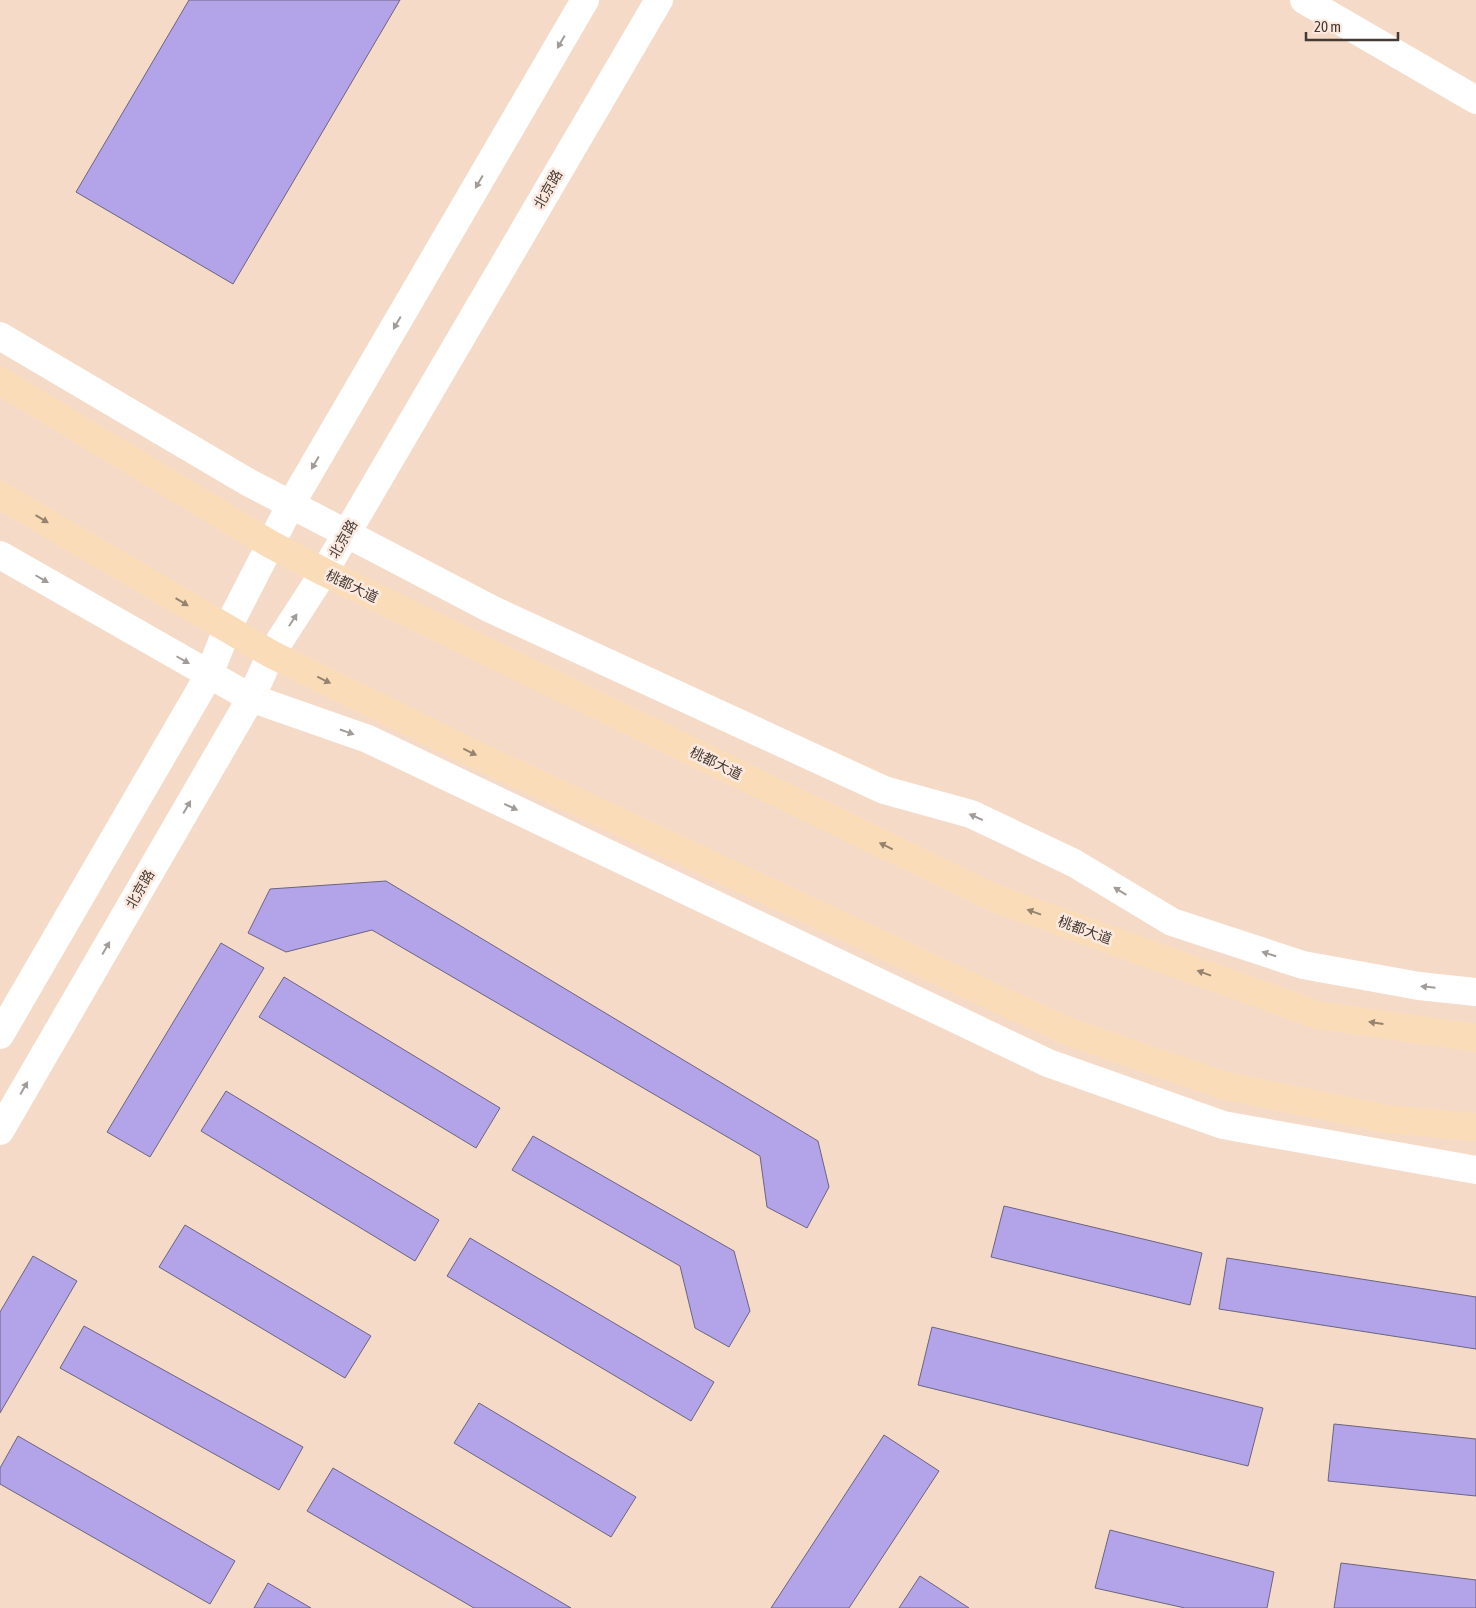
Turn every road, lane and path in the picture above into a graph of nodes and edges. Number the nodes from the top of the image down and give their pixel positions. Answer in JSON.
{"nodes":[{"id":1,"x":585,"y":0,"type":"edge"},
{"id":2,"x":659,"y":0,"type":"edge"},
{"id":3,"x":1304,"y":0,"type":"edge"},
{"id":4,"x":1476,"y":100,"type":"edge"},
{"id":5,"x":0,"y":336,"type":"edge"},
{"id":6,"x":0,"y":381,"type":"edge"},
{"id":7,"x":0,"y":495,"type":"edge"},
{"id":8,"x":291,"y":504,"type":"junction"},
{"id":9,"x":346,"y":534,"type":"junction"},
{"id":10,"x":270,"y":544,"type":"junction"},
{"id":11,"x":0,"y":555,"type":"edge"},
{"id":12,"x":324,"y":572,"type":"junction"},
{"id":13,"x":228,"y":629,"type":"junction"},
{"id":14,"x":271,"y":654,"type":"junction"},
{"id":15,"x":209,"y":675,"type":"junction"},
{"id":16,"x":251,"y":698,"type":"junction"},
{"id":17,"x":1476,"y":992,"type":"edge"},
{"id":18,"x":0,"y":1036,"type":"edge"},
{"id":19,"x":1476,"y":1038,"type":"edge"},
{"id":20,"x":1476,"y":1127,"type":"edge"},
{"id":21,"x":0,"y":1131,"type":"edge"},
{"id":22,"x":1476,"y":1170,"type":"edge"}],
"edges":[{"from":1,"to":8,"type":"street","one_way":true},
{"from":2,"to":9,"type":"street","name":"北京路"},
{"from":3,"to":4,"type":"street"},
{"from":5,"to":8,"type":"street"},
{"from":6,"to":10,"type":"main road","name":"桃都大道"},
{"from":7,"to":13,"type":"main road","one_way":true},
{"from":8,"to":9,"type":"street"},
{"from":8,"to":10,"type":"street"},
{"from":9,"to":12,"type":"street","name":"北京路"},
{"from":17,"to":9,"type":"street","one_way":true},
{"from":10,"to":12,"type":"main road","name":"桃都大道"},
{"from":10,"to":13,"type":"street"},
{"from":11,"to":15,"type":"street","one_way":true},
{"from":14,"to":12,"type":"street","name":"北京路","one_way":true},
{"from":19,"to":12,"type":"main road","name":"桃都大道","one_way":true},
{"from":13,"to":14,"type":"main road"},
{"from":13,"to":15,"type":"street"},
{"from":14,"to":16,"type":"street","name":"北京路"},
{"from":14,"to":20,"type":"main road","one_way":true},
{"from":15,"to":16,"type":"street"},
{"from":15,"to":18,"type":"street"},
{"from":21,"to":16,"type":"street","name":"北京路","one_way":true},
{"from":16,"to":22,"type":"street","one_way":true}]}
